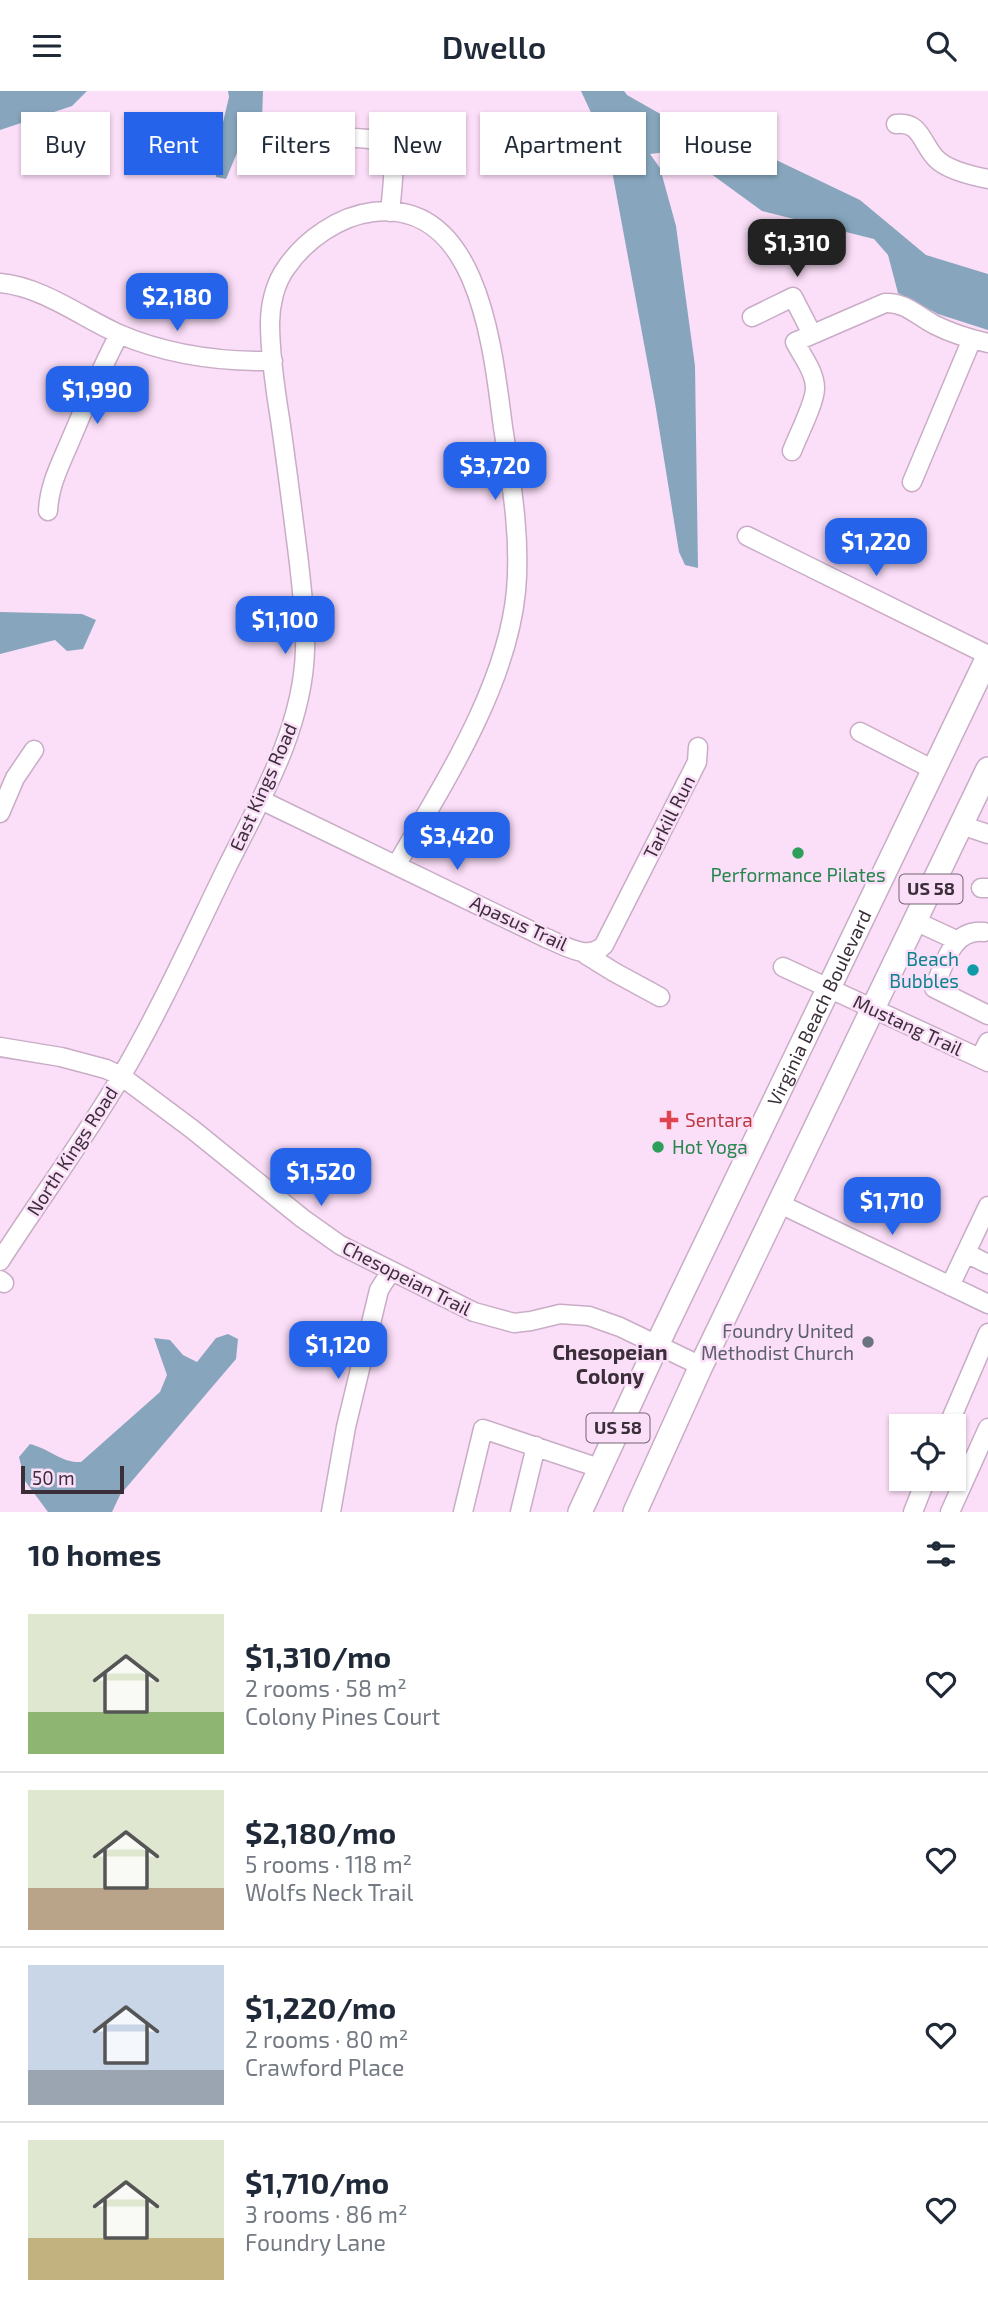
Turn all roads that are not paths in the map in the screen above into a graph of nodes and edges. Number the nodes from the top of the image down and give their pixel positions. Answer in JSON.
{"nodes":[{"id":1,"x":896,"y":124,"type":"dead end"},
{"id":2,"x":355,"y":138,"type":"edge"},
{"id":3,"x":988,"y":179,"type":"edge"},
{"id":4,"x":390,"y":212,"type":"junction"},
{"id":5,"x":0,"y":283,"type":"edge"},
{"id":6,"x":752,"y":317,"type":"dead end"},
{"id":7,"x":119,"y":334,"type":"junction"},
{"id":8,"x":812,"y":334,"type":"junction"},
{"id":9,"x":980,"y":341,"type":"edge"},
{"id":10,"x":273,"y":361,"type":"junction"},
{"id":11,"x":792,"y":451,"type":"dead end"},
{"id":12,"x":912,"y":482,"type":"dead end"},
{"id":13,"x":48,"y":511,"type":"dead end"},
{"id":14,"x":747,"y":536,"type":"dead end"},
{"id":15,"x":988,"y":656,"type":"edge"},
{"id":16,"x":860,"y":732,"type":"dead end"},
{"id":17,"x":698,"y":747,"type":"dead end"},
{"id":18,"x":34,"y":750,"type":"dead end"},
{"id":19,"x":988,"y":769,"type":"edge"},
{"id":20,"x":934,"y":770,"type":"junction"},
{"id":21,"x":261,"y":800,"type":"junction"},
{"id":22,"x":0,"y":813,"type":"edge"},
{"id":23,"x":961,"y":825,"type":"junction"},
{"id":24,"x":988,"y":834,"type":"edge"},
{"id":25,"x":397,"y":864,"type":"junction"},
{"id":26,"x":634,"y":886,"type":"joint"},
{"id":27,"x":915,"y":921,"type":"junction"},
{"id":28,"x":984,"y":933,"type":"dead end"},
{"id":29,"x":956,"y":940,"type":"junction"},
{"id":30,"x":585,"y":954,"type":"junction"},
{"id":31,"x":783,"y":967,"type":"dead end"},
{"id":32,"x":828,"y":988,"type":"junction"},
{"id":33,"x":660,"y":997,"type":"dead end"},
{"id":34,"x":874,"y":1009,"type":"junction"},
{"id":35,"x":988,"y":1015,"type":"edge"},
{"id":36,"x":0,"y":1047,"type":"edge"},
{"id":37,"x":985,"y":1054,"type":"edge"},
{"id":38,"x":121,"y":1076,"type":"junction"},
{"id":39,"x":780,"y":1205,"type":"junction"},
{"id":40,"x":988,"y":1206,"type":"edge"},
{"id":41,"x":965,"y":1253,"type":"junction"},
{"id":42,"x":0,"y":1261,"type":"edge"},
{"id":43,"x":988,"y":1264,"type":"edge"},
{"id":44,"x":391,"y":1271,"type":"junction"},
{"id":45,"x":950,"y":1286,"type":"junction"},
{"id":46,"x":988,"y":1304,"type":"edge"},
{"id":47,"x":988,"y":1333,"type":"edge"},
{"id":48,"x":657,"y":1345,"type":"junction"},
{"id":49,"x":701,"y":1366,"type":"junction"},
{"id":50,"x":953,"y":1414,"type":"edge"},
{"id":51,"x":988,"y":1428,"type":"edge"},
{"id":52,"x":536,"y":1446,"type":"junction"},
{"id":53,"x":599,"y":1468,"type":"junction"},
{"id":54,"x":921,"y":1491,"type":"edge"},
{"id":55,"x":331,"y":1512,"type":"edge"},
{"id":56,"x":463,"y":1512,"type":"edge"},
{"id":57,"x":520,"y":1512,"type":"edge"},
{"id":58,"x":580,"y":1512,"type":"edge"},
{"id":59,"x":635,"y":1512,"type":"edge"},
{"id":60,"x":913,"y":1512,"type":"edge"},
{"id":61,"x":950,"y":1512,"type":"edge"}],
"edges":[{"from":1,"to":3,"type":"street"},
{"from":2,"to":4,"type":"street"},
{"from":4,"to":10,"type":"street","name":"East Kings Road"},
{"from":4,"to":25,"type":"street"},
{"from":5,"to":7,"type":"street"},
{"from":6,"to":8,"type":"street"},
{"from":7,"to":10,"type":"street"},
{"from":7,"to":13,"type":"street"},
{"from":8,"to":9,"type":"street"},
{"from":8,"to":11,"type":"street"},
{"from":9,"to":12,"type":"street"},
{"from":10,"to":21,"type":"street","name":"East Kings Road"},
{"from":14,"to":15,"type":"street"},
{"from":15,"to":20,"type":"main road","name":"Virginia Beach Boulevard","number":"US 58"},
{"from":16,"to":20,"type":"street"},
{"from":17,"to":26,"type":"street","name":"Tarkill Run"},
{"from":18,"to":22,"type":"street"},
{"from":19,"to":23,"type":"main road","number":"US 58"},
{"from":20,"to":32,"type":"main road","name":"Virginia Beach Boulevard","number":"US 58"},
{"from":21,"to":25,"type":"street","name":"Apasus Trail"},
{"from":21,"to":38,"type":"street","name":"East Kings Road"},
{"from":23,"to":24,"type":"street"},
{"from":23,"to":27,"type":"main road","number":"US 58"},
{"from":25,"to":30,"type":"street","name":"Apasus Trail"},
{"from":26,"to":30,"type":"street","name":"Apasus Trail"},
{"from":27,"to":29,"type":"street"},
{"from":27,"to":34,"type":"main road","number":"US 58"},
{"from":28,"to":29,"type":"street"},
{"from":29,"to":35,"type":"street"},
{"from":30,"to":33,"type":"street"},
{"from":31,"to":32,"type":"street","name":"Mustang Trail"},
{"from":32,"to":34,"type":"street","name":"Mustang Trail"},
{"from":32,"to":48,"type":"main road","name":"Virginia Beach Boulevard","number":"US 58"},
{"from":34,"to":37,"type":"street","name":"Mustang Trail"},
{"from":34,"to":39,"type":"main road","number":"US 58"},
{"from":36,"to":38,"type":"street","name":"Chesopeian Trail"},
{"from":38,"to":42,"type":"street","name":"North Kings Road"},
{"from":38,"to":44,"type":"street","name":"Chesopeian Trail"},
{"from":39,"to":45,"type":"street"},
{"from":39,"to":49,"type":"main road","number":"US 58"},
{"from":40,"to":41,"type":"street"},
{"from":41,"to":43,"type":"street"},
{"from":41,"to":45,"type":"street"},
{"from":44,"to":48,"type":"street","name":"Chesopeian Trail"},
{"from":44,"to":55,"type":"street"},
{"from":45,"to":46,"type":"street"},
{"from":47,"to":50,"type":"street"},
{"from":48,"to":49,"type":"street","name":"Chesopeian Trail"},
{"from":48,"to":53,"type":"main road","name":"Virginia Beach Boulevard","number":"US 58"},
{"from":49,"to":59,"type":"main road","number":"US 58"},
{"from":51,"to":61,"type":"street"},
{"from":52,"to":53,"type":"street"},
{"from":52,"to":56,"type":"street"},
{"from":52,"to":57,"type":"street"},
{"from":53,"to":58,"type":"main road","name":"Virginia Beach Boulevard","number":"US 58"},
{"from":54,"to":60,"type":"street"}]}
